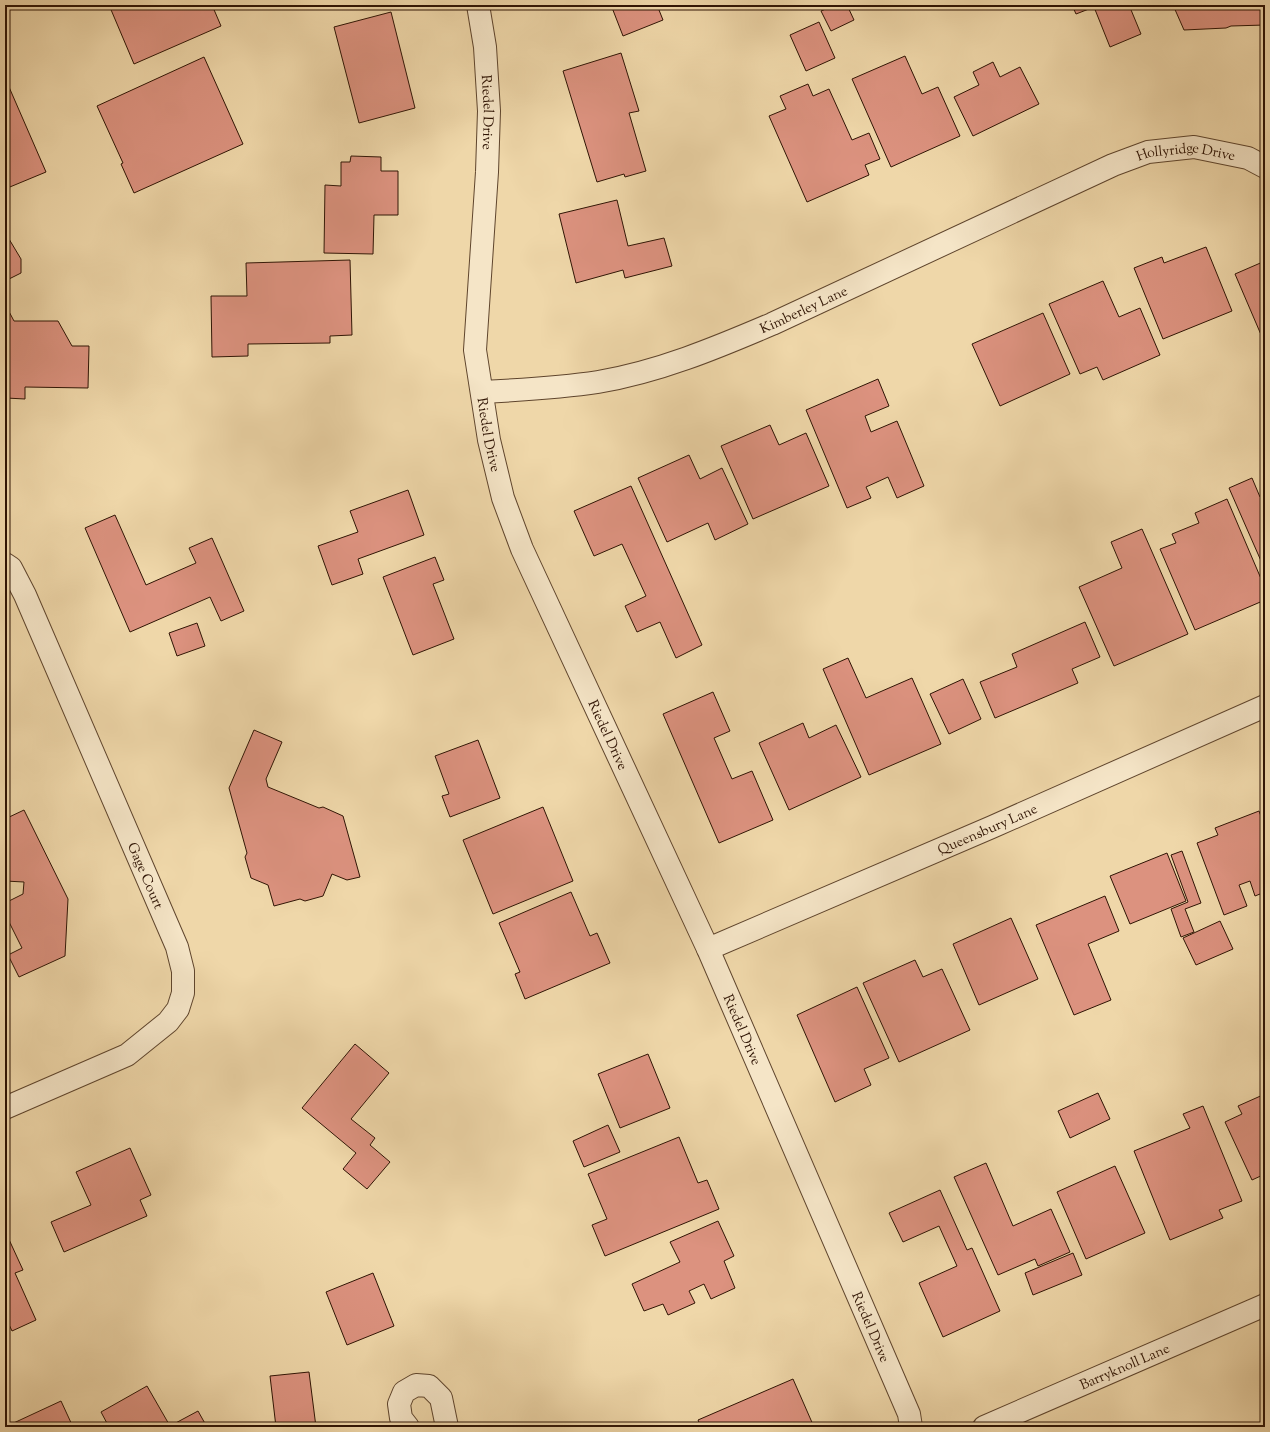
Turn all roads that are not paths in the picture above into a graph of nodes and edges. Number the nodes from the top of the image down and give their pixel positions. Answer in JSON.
{"nodes":[{"id":1,"x":478,"y":5,"type":"edge"},
{"id":2,"x":1265,"y":167,"type":"edge"},
{"id":3,"x":1107,"y":168,"type":"joint"},
{"id":4,"x":482,"y":392,"type":"junction"},
{"id":5,"x":5,"y":564,"type":"edge"},
{"id":6,"x":1265,"y":706,"type":"edge"},
{"id":7,"x":708,"y":949,"type":"junction"},
{"id":8,"x":5,"y":1108,"type":"edge"},
{"id":9,"x":1265,"y":1305,"type":"edge"},
{"id":10,"x":408,"y":1427,"type":"edge"},
{"id":11,"x":447,"y":1427,"type":"edge"},
{"id":12,"x":911,"y":1427,"type":"edge"},
{"id":13,"x":984,"y":1427,"type":"edge"}],
"edges":[{"from":1,"to":4,"type":"street","name":"Riedel Drive"},
{"from":2,"to":3,"type":"street","name":"Hollyridge Drive"},
{"from":3,"to":4,"type":"street","name":"Kimberley Lane"},
{"from":4,"to":7,"type":"street","name":"Riedel Drive"},
{"from":5,"to":8,"type":"street","name":"Gage Court"},
{"from":6,"to":7,"type":"street","name":"Queensbury Lane"},
{"from":7,"to":12,"type":"street","name":"Riedel Drive"},
{"from":9,"to":13,"type":"street","name":"Barryknoll Lane"},
{"from":10,"to":11,"type":"street"}]}
